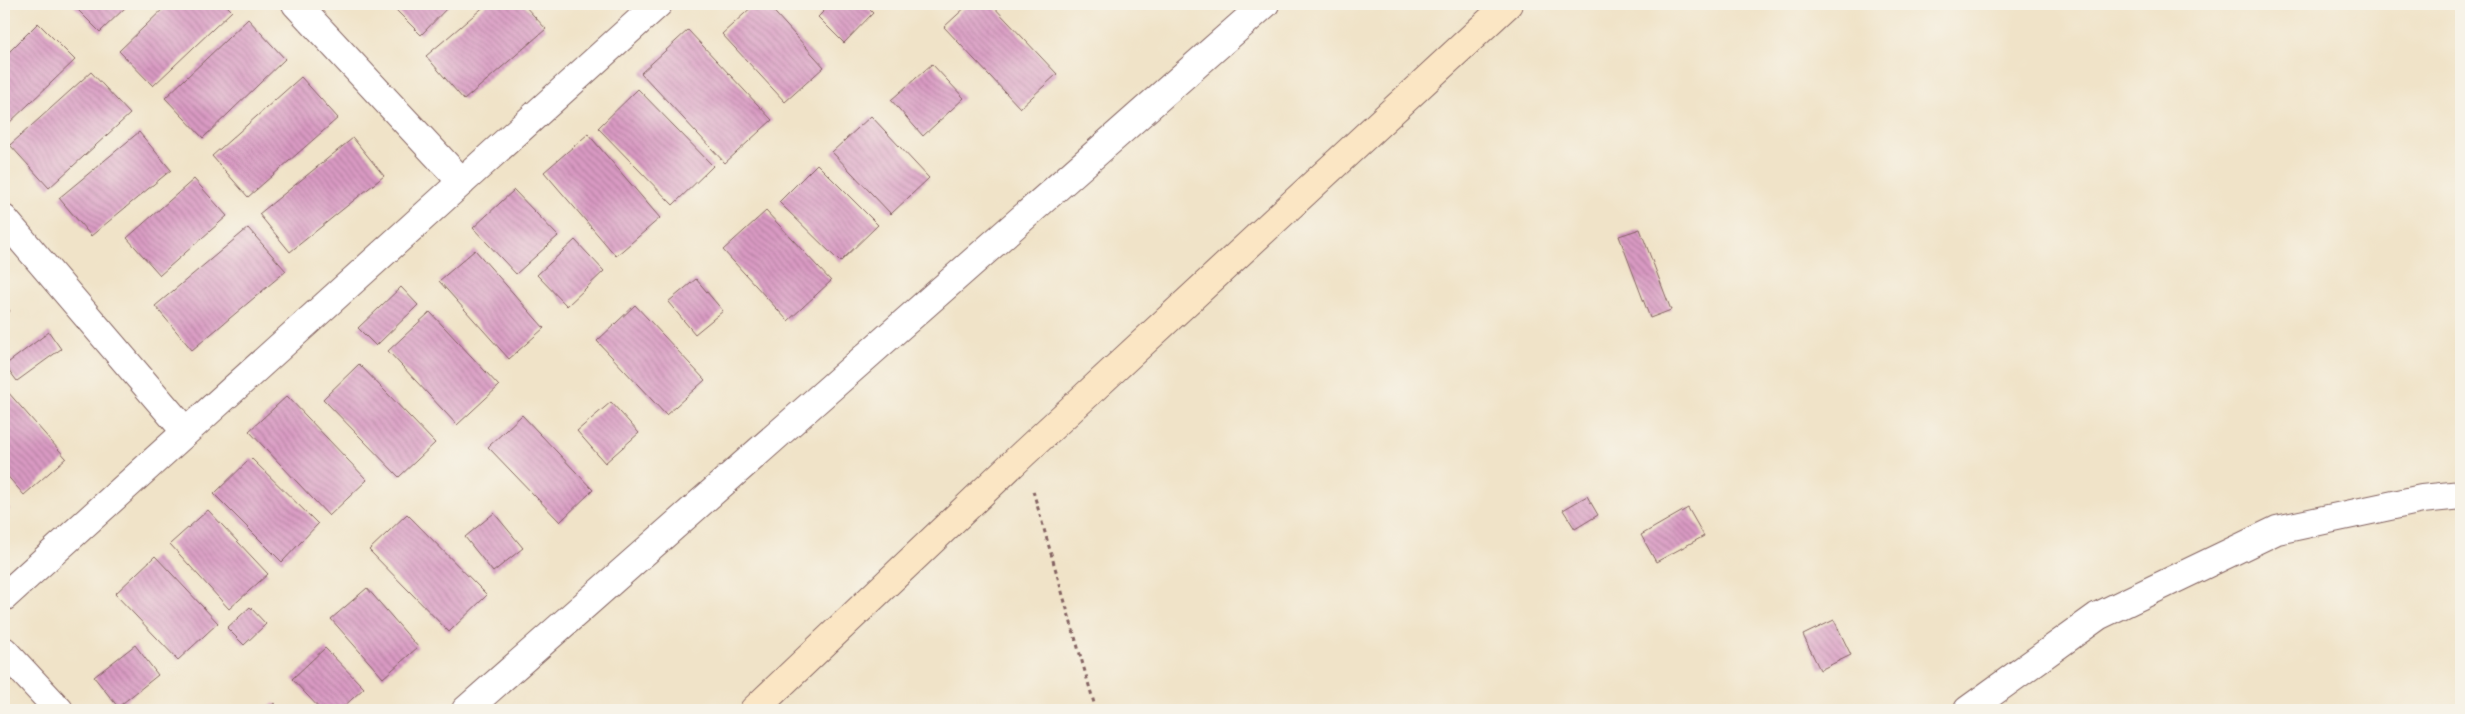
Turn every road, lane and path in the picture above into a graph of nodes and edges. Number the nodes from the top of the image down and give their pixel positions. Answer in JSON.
{"nodes":[{"id":1,"x":296,"y":4,"type":"edge"},
{"id":2,"x":658,"y":4,"type":"edge"},
{"id":3,"x":1265,"y":4,"type":"edge"},
{"id":4,"x":1508,"y":4,"type":"edge"},
{"id":5,"x":462,"y":182,"type":"junction"},
{"id":6,"x":4,"y":219,"type":"edge"},
{"id":7,"x":186,"y":432,"type":"junction"},
{"id":8,"x":1023,"y":454,"type":"junction"},
{"id":9,"x":2461,"y":495,"type":"edge"},
{"id":10,"x":4,"y":597,"type":"edge"},
{"id":11,"x":4,"y":651,"type":"edge"},
{"id":12,"x":59,"y":710,"type":"edge"},
{"id":13,"x":466,"y":710,"type":"edge"},
{"id":14,"x":754,"y":710,"type":"edge"},
{"id":15,"x":1096,"y":710,"type":"edge"},
{"id":16,"x":1968,"y":710,"type":"edge"}],
"edges":[{"from":1,"to":5,"type":"street"},
{"from":2,"to":5,"type":"street"},
{"from":3,"to":13,"type":"street"},
{"from":4,"to":8,"type":"street"},
{"from":5,"to":7,"type":"street"},
{"from":6,"to":7,"type":"street"},
{"from":7,"to":10,"type":"street"},
{"from":8,"to":14,"type":"street"},
{"from":8,"to":15,"type":"path"},
{"from":9,"to":16,"type":"street"},
{"from":11,"to":12,"type":"street"}]}
